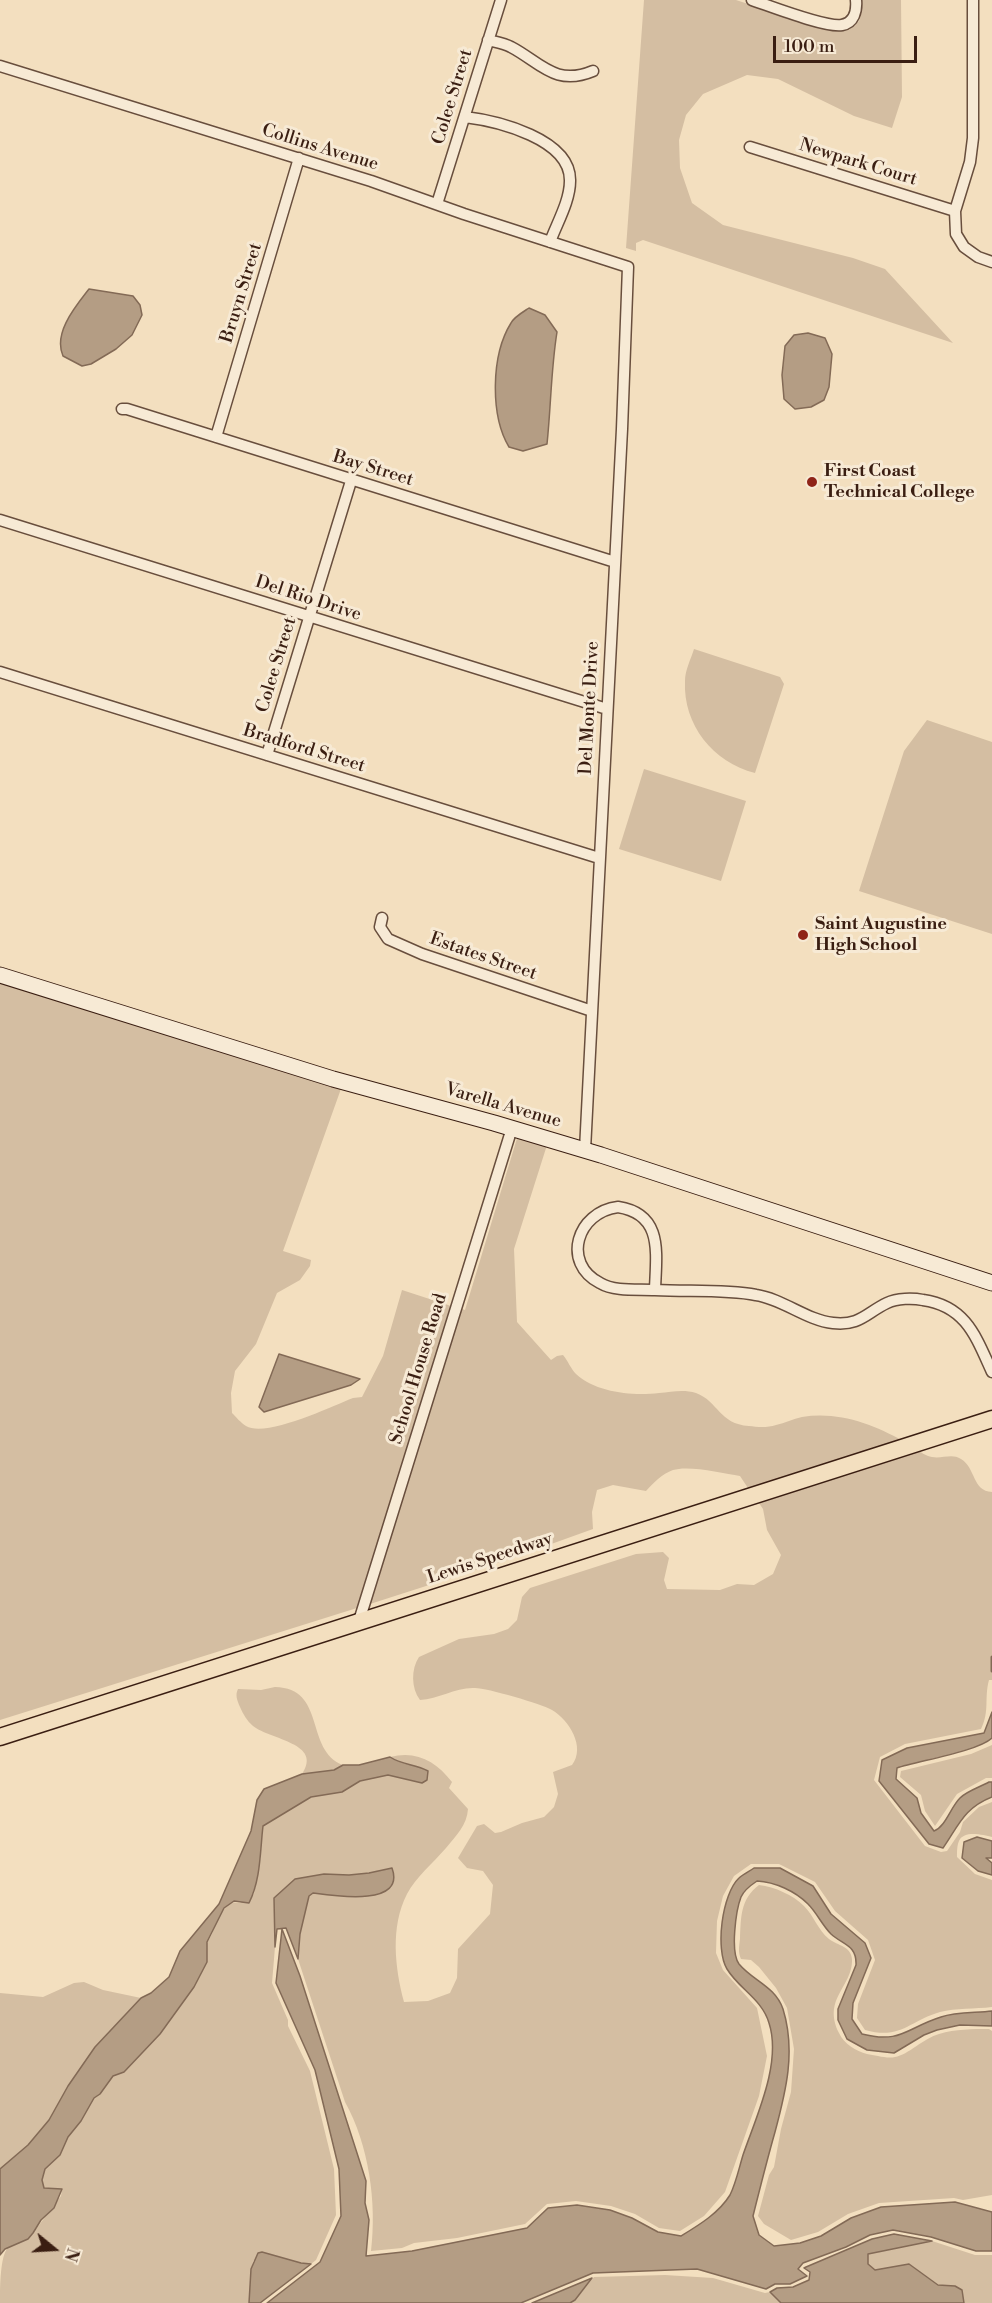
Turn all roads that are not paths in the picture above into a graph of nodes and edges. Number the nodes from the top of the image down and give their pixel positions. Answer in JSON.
{"nodes":[{"id":1,"x":501,"y":0,"type":"edge"},
{"id":2,"x":752,"y":0,"type":"edge"},
{"id":3,"x":856,"y":0,"type":"edge"},
{"id":4,"x":974,"y":0,"type":"edge"},
{"id":5,"x":488,"y":40,"type":"junction"},
{"id":6,"x":0,"y":66,"type":"edge"},
{"id":7,"x":593,"y":71,"type":"dead end"},
{"id":8,"x":465,"y":117,"type":"junction"},
{"id":9,"x":750,"y":147,"type":"dead end"},
{"id":10,"x":299,"y":158,"type":"junction"},
{"id":11,"x":437,"y":204,"type":"junction"},
{"id":12,"x":955,"y":211,"type":"junction"},
{"id":13,"x":550,"y":242,"type":"junction"},
{"id":14,"x":992,"y":262,"type":"edge"},
{"id":15,"x":628,"y":267,"type":"joint"},
{"id":16,"x":122,"y":409,"type":"dead end"},
{"id":17,"x":216,"y":437,"type":"junction"},
{"id":18,"x":351,"y":481,"type":"junction"},
{"id":19,"x":0,"y":520,"type":"edge"},
{"id":20,"x":615,"y":562,"type":"junction"},
{"id":21,"x":308,"y":617,"type":"junction"},
{"id":22,"x":0,"y":672,"type":"edge"},
{"id":23,"x":607,"y":709,"type":"junction"},
{"id":24,"x":267,"y":755,"type":"junction"},
{"id":25,"x":599,"y":858,"type":"junction"},
{"id":26,"x":382,"y":918,"type":"dead end"},
{"id":27,"x":0,"y":975,"type":"edge"},
{"id":28,"x":592,"y":1011,"type":"junction"},
{"id":29,"x":512,"y":1128,"type":"junction"},
{"id":30,"x":585,"y":1150,"type":"junction"},
{"id":31,"x":992,"y":1283,"type":"edge"},
{"id":32,"x":655,"y":1290,"type":"junction"},
{"id":33,"x":992,"y":1372,"type":"edge"},
{"id":34,"x":992,"y":1419,"type":"edge"},
{"id":35,"x":359,"y":1621,"type":"junction"},
{"id":36,"x":0,"y":1737,"type":"edge"}],
"edges":[{"from":1,"to":5,"type":"street","name":"Colee Street"},
{"from":2,"to":3,"type":"street"},
{"from":4,"to":12,"type":"street"},
{"from":5,"to":7,"type":"street"},
{"from":5,"to":8,"type":"street","name":"Colee Street"},
{"from":6,"to":10,"type":"street","name":"Collins Avenue"},
{"from":8,"to":11,"type":"street","name":"Colee Street"},
{"from":8,"to":13,"type":"street"},
{"from":9,"to":12,"type":"street","name":"Newpark Court"},
{"from":10,"to":11,"type":"street","name":"Collins Avenue"},
{"from":10,"to":17,"type":"street","name":"Bruyn Street"},
{"from":11,"to":13,"type":"street","name":"Collins Avenue"},
{"from":12,"to":14,"type":"street"},
{"from":13,"to":15,"type":"street","name":"Collins Avenue"},
{"from":15,"to":20,"type":"street","name":"Del Monte Drive"},
{"from":16,"to":17,"type":"street","name":"Bay Street"},
{"from":17,"to":18,"type":"street","name":"Bay Street"},
{"from":18,"to":20,"type":"street","name":"Bay Street"},
{"from":18,"to":21,"type":"street","name":"Colee Street"},
{"from":19,"to":21,"type":"street","name":"Del Rio Drive"},
{"from":20,"to":23,"type":"street","name":"Del Monte Drive"},
{"from":21,"to":23,"type":"street","name":"Del Rio Drive"},
{"from":21,"to":24,"type":"street","name":"Colee Street"},
{"from":22,"to":24,"type":"street","name":"Bradford Street"},
{"from":23,"to":25,"type":"street","name":"Del Monte Drive"},
{"from":24,"to":25,"type":"street","name":"Bradford Street"},
{"from":25,"to":28,"type":"street","name":"Del Monte Drive"},
{"from":26,"to":28,"type":"street","name":"Estates Street"},
{"from":27,"to":29,"type":"street","name":"Varella Avenue"},
{"from":28,"to":30,"type":"street","name":"Del Monte Drive"},
{"from":29,"to":30,"type":"street","name":"Varella Avenue"},
{"from":29,"to":35,"type":"street","name":"School House Road"},
{"from":30,"to":31,"type":"street","name":"Varella Avenue"},
{"from":32,"to":32,"type":"street"},
{"from":32,"to":33,"type":"street"},
{"from":34,"to":35,"type":"main road","name":"Lewis Speedway"},
{"from":35,"to":36,"type":"main road","name":"Lewis Speedway"}]}
